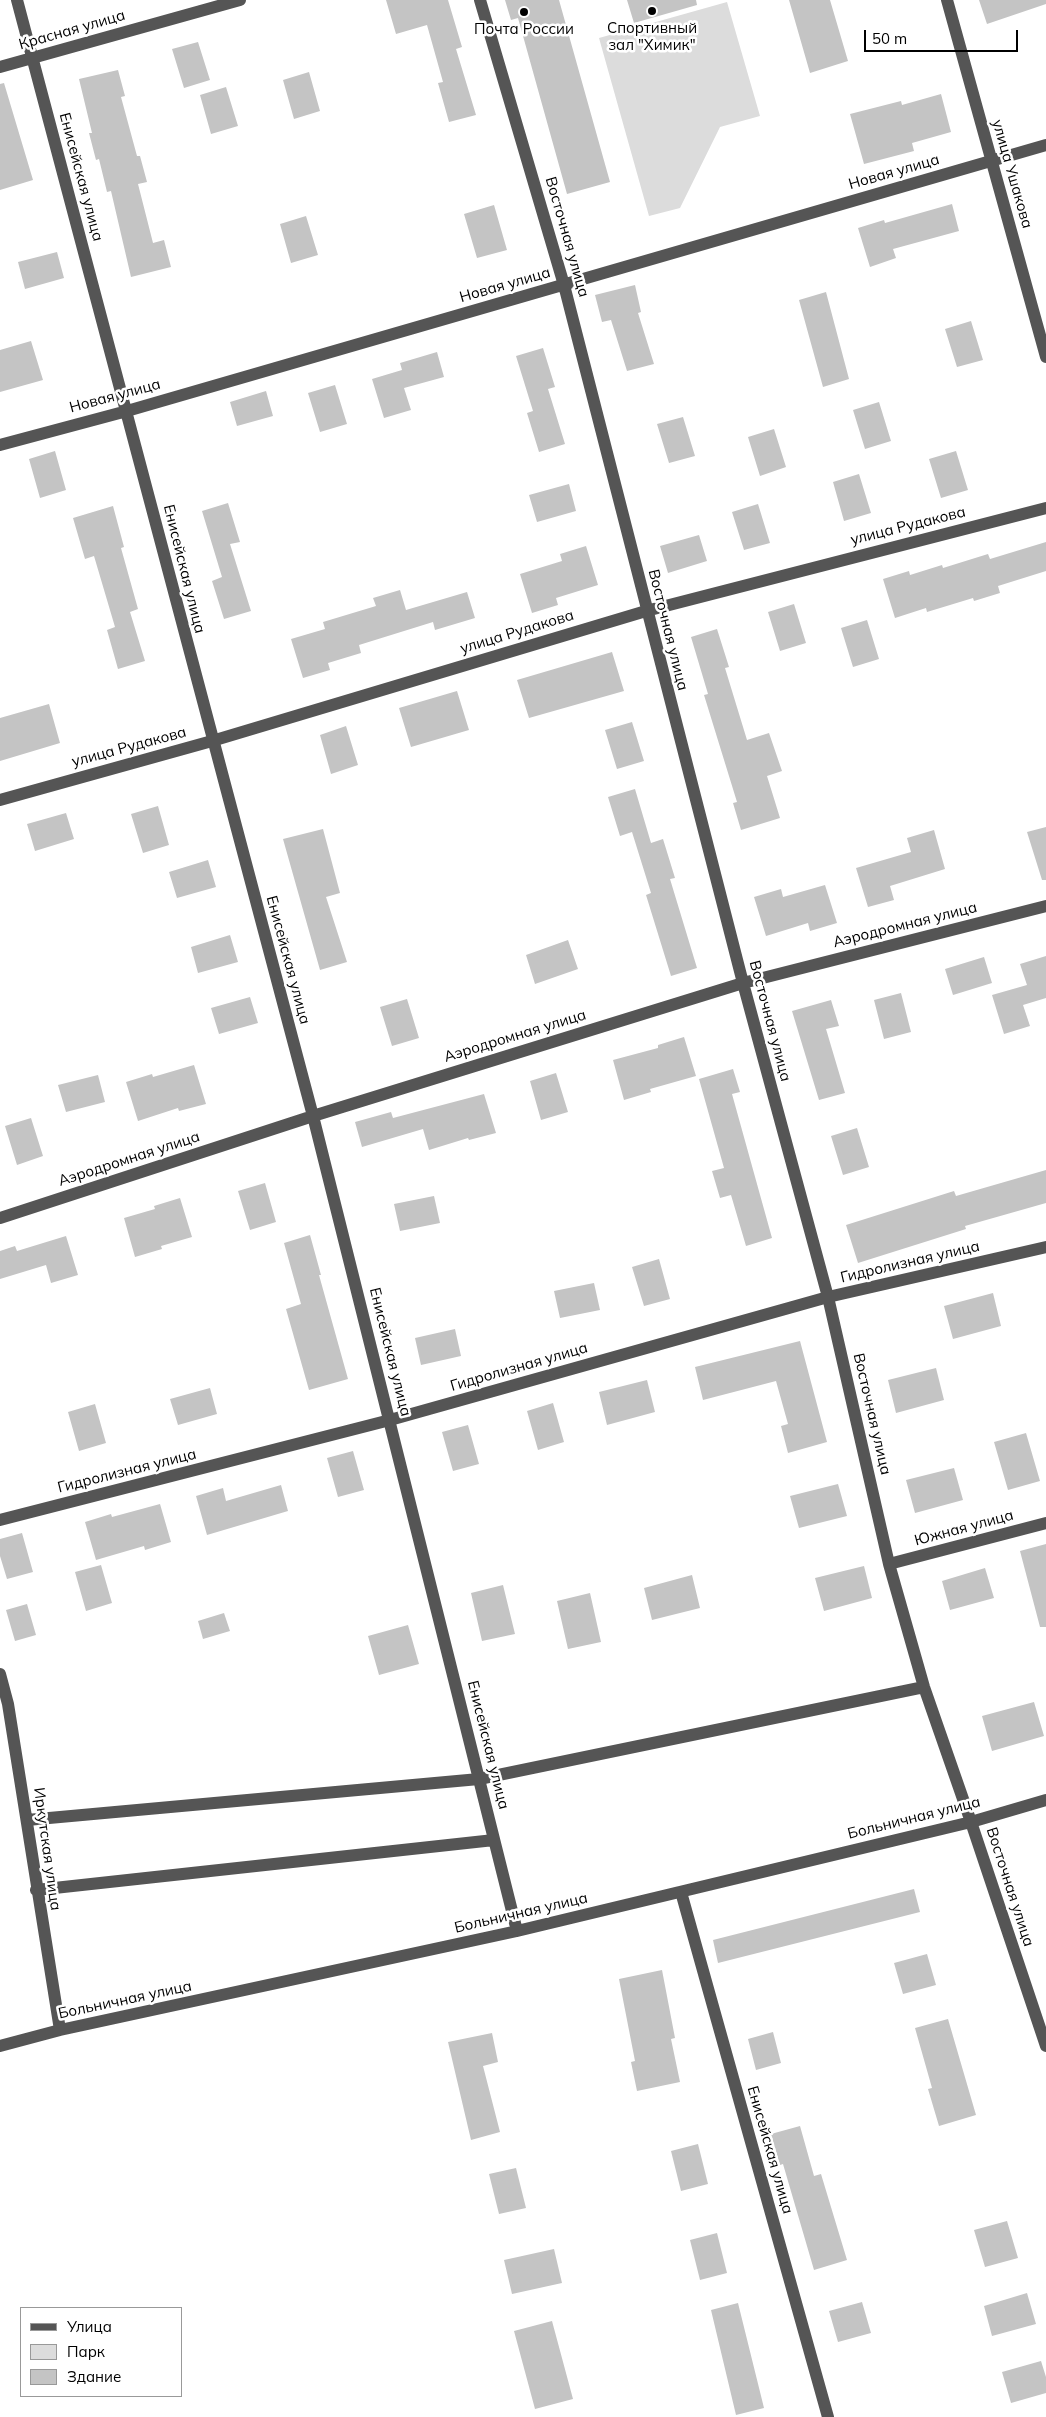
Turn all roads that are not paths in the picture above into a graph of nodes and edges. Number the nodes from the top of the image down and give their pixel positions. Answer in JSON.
{"nodes":[{"id":1,"x":17,"y":0,"type":"edge"},
{"id":2,"x":240,"y":0,"type":"edge"},
{"id":3,"x":480,"y":0,"type":"edge"},
{"id":4,"x":947,"y":0,"type":"edge"},
{"id":5,"x":32,"y":58,"type":"junction"},
{"id":6,"x":0,"y":67,"type":"edge"},
{"id":7,"x":1046,"y":145,"type":"edge"},
{"id":8,"x":992,"y":160,"type":"junction"},
{"id":9,"x":564,"y":285,"type":"junction"},
{"id":10,"x":1046,"y":357,"type":"edge"},
{"id":11,"x":127,"y":411,"type":"junction"},
{"id":12,"x":0,"y":444,"type":"edge"},
{"id":13,"x":1046,"y":508,"type":"edge"},
{"id":14,"x":646,"y":611,"type":"junction"},
{"id":15,"x":212,"y":741,"type":"junction"},
{"id":16,"x":0,"y":800,"type":"edge"},
{"id":17,"x":1046,"y":906,"type":"edge"},
{"id":18,"x":742,"y":983,"type":"junction"},
{"id":19,"x":313,"y":1116,"type":"junction"},
{"id":20,"x":0,"y":1218,"type":"edge"},
{"id":21,"x":1046,"y":1247,"type":"edge"},
{"id":22,"x":828,"y":1297,"type":"junction"},
{"id":23,"x":390,"y":1420,"type":"junction"},
{"id":24,"x":0,"y":1520,"type":"edge"},
{"id":25,"x":1046,"y":1523,"type":"edge"},
{"id":26,"x":889,"y":1564,"type":"junction"},
{"id":27,"x":0,"y":1674,"type":"edge"},
{"id":28,"x":924,"y":1687,"type":"junction"},
{"id":29,"x":479,"y":1779,"type":"junction"},
{"id":30,"x":1046,"y":1800,"type":"edge"},
{"id":31,"x":27,"y":1820,"type":"junction"},
{"id":32,"x":971,"y":1822,"type":"junction"},
{"id":33,"x":494,"y":1840,"type":"junction"},
{"id":34,"x":36,"y":1890,"type":"junction"},
{"id":35,"x":681,"y":1892,"type":"junction"},
{"id":36,"x":517,"y":1931,"type":"junction"},
{"id":37,"x":60,"y":2030,"type":"junction"},
{"id":38,"x":0,"y":2046,"type":"edge"},
{"id":39,"x":1046,"y":2046,"type":"edge"},
{"id":40,"x":828,"y":2417,"type":"edge"}],
"edges":[{"from":1,"to":5,"type":"street","name":"Енисейская улица"},
{"from":2,"to":5,"type":"street","name":"Красная улица"},
{"from":3,"to":9,"type":"street","name":"Восточная улица"},
{"from":4,"to":8,"type":"street","name":"улица Ушакова"},
{"from":5,"to":6,"type":"street","name":"Красная улица"},
{"from":5,"to":11,"type":"street","name":"Енисейская улица"},
{"from":7,"to":8,"type":"street","name":"Новая улица"},
{"from":8,"to":9,"type":"street","name":"Новая улица"},
{"from":8,"to":10,"type":"street","name":"улица Ушакова"},
{"from":9,"to":11,"type":"street","name":"Новая улица"},
{"from":9,"to":14,"type":"street","name":"Восточная улица"},
{"from":11,"to":12,"type":"street","name":"Новая улица"},
{"from":11,"to":15,"type":"street","name":"Енисейская улица"},
{"from":13,"to":14,"type":"street","name":"улица Рудакова"},
{"from":14,"to":15,"type":"street","name":"улица Рудакова"},
{"from":14,"to":18,"type":"street","name":"Восточная улица"},
{"from":15,"to":16,"type":"street","name":"улица Рудакова"},
{"from":15,"to":19,"type":"street","name":"Енисейская улица"},
{"from":17,"to":18,"type":"street","name":"Аэродромная улица"},
{"from":18,"to":19,"type":"street","name":"Аэродромная улица"},
{"from":18,"to":22,"type":"street","name":"Восточная улица"},
{"from":19,"to":20,"type":"street","name":"Аэродромная улица"},
{"from":19,"to":23,"type":"street","name":"Енисейская улица"},
{"from":21,"to":22,"type":"street","name":"Гидролизная улица"},
{"from":22,"to":23,"type":"street","name":"Гидролизная улица"},
{"from":22,"to":26,"type":"street","name":"Восточная улица"},
{"from":23,"to":24,"type":"street","name":"Гидролизная улица"},
{"from":23,"to":29,"type":"street","name":"Енисейская улица"},
{"from":25,"to":26,"type":"street","name":"Южная улица"},
{"from":26,"to":28,"type":"street","name":"Восточная улица"},
{"from":27,"to":31,"type":"street","name":"Иркутская улица"},
{"from":28,"to":29,"type":"street"},
{"from":28,"to":32,"type":"street","name":"Восточная улица"},
{"from":29,"to":31,"type":"street"},
{"from":29,"to":33,"type":"street","name":"Енисейская улица"},
{"from":30,"to":32,"type":"street","name":"Больничная улица"},
{"from":31,"to":34,"type":"street","name":"Иркутская улица"},
{"from":32,"to":35,"type":"street","name":"Больничная улица"},
{"from":32,"to":39,"type":"street","name":"Восточная улица"},
{"from":33,"to":34,"type":"street"},
{"from":33,"to":36,"type":"street","name":"Енисейская улица"},
{"from":34,"to":37,"type":"street","name":"Иркутская улица"},
{"from":35,"to":36,"type":"street","name":"Больничная улица"},
{"from":35,"to":40,"type":"street","name":"Енисейская улица"},
{"from":36,"to":37,"type":"street","name":"Больничная улица"},
{"from":37,"to":38,"type":"street","name":"Больничная улица"}]}
